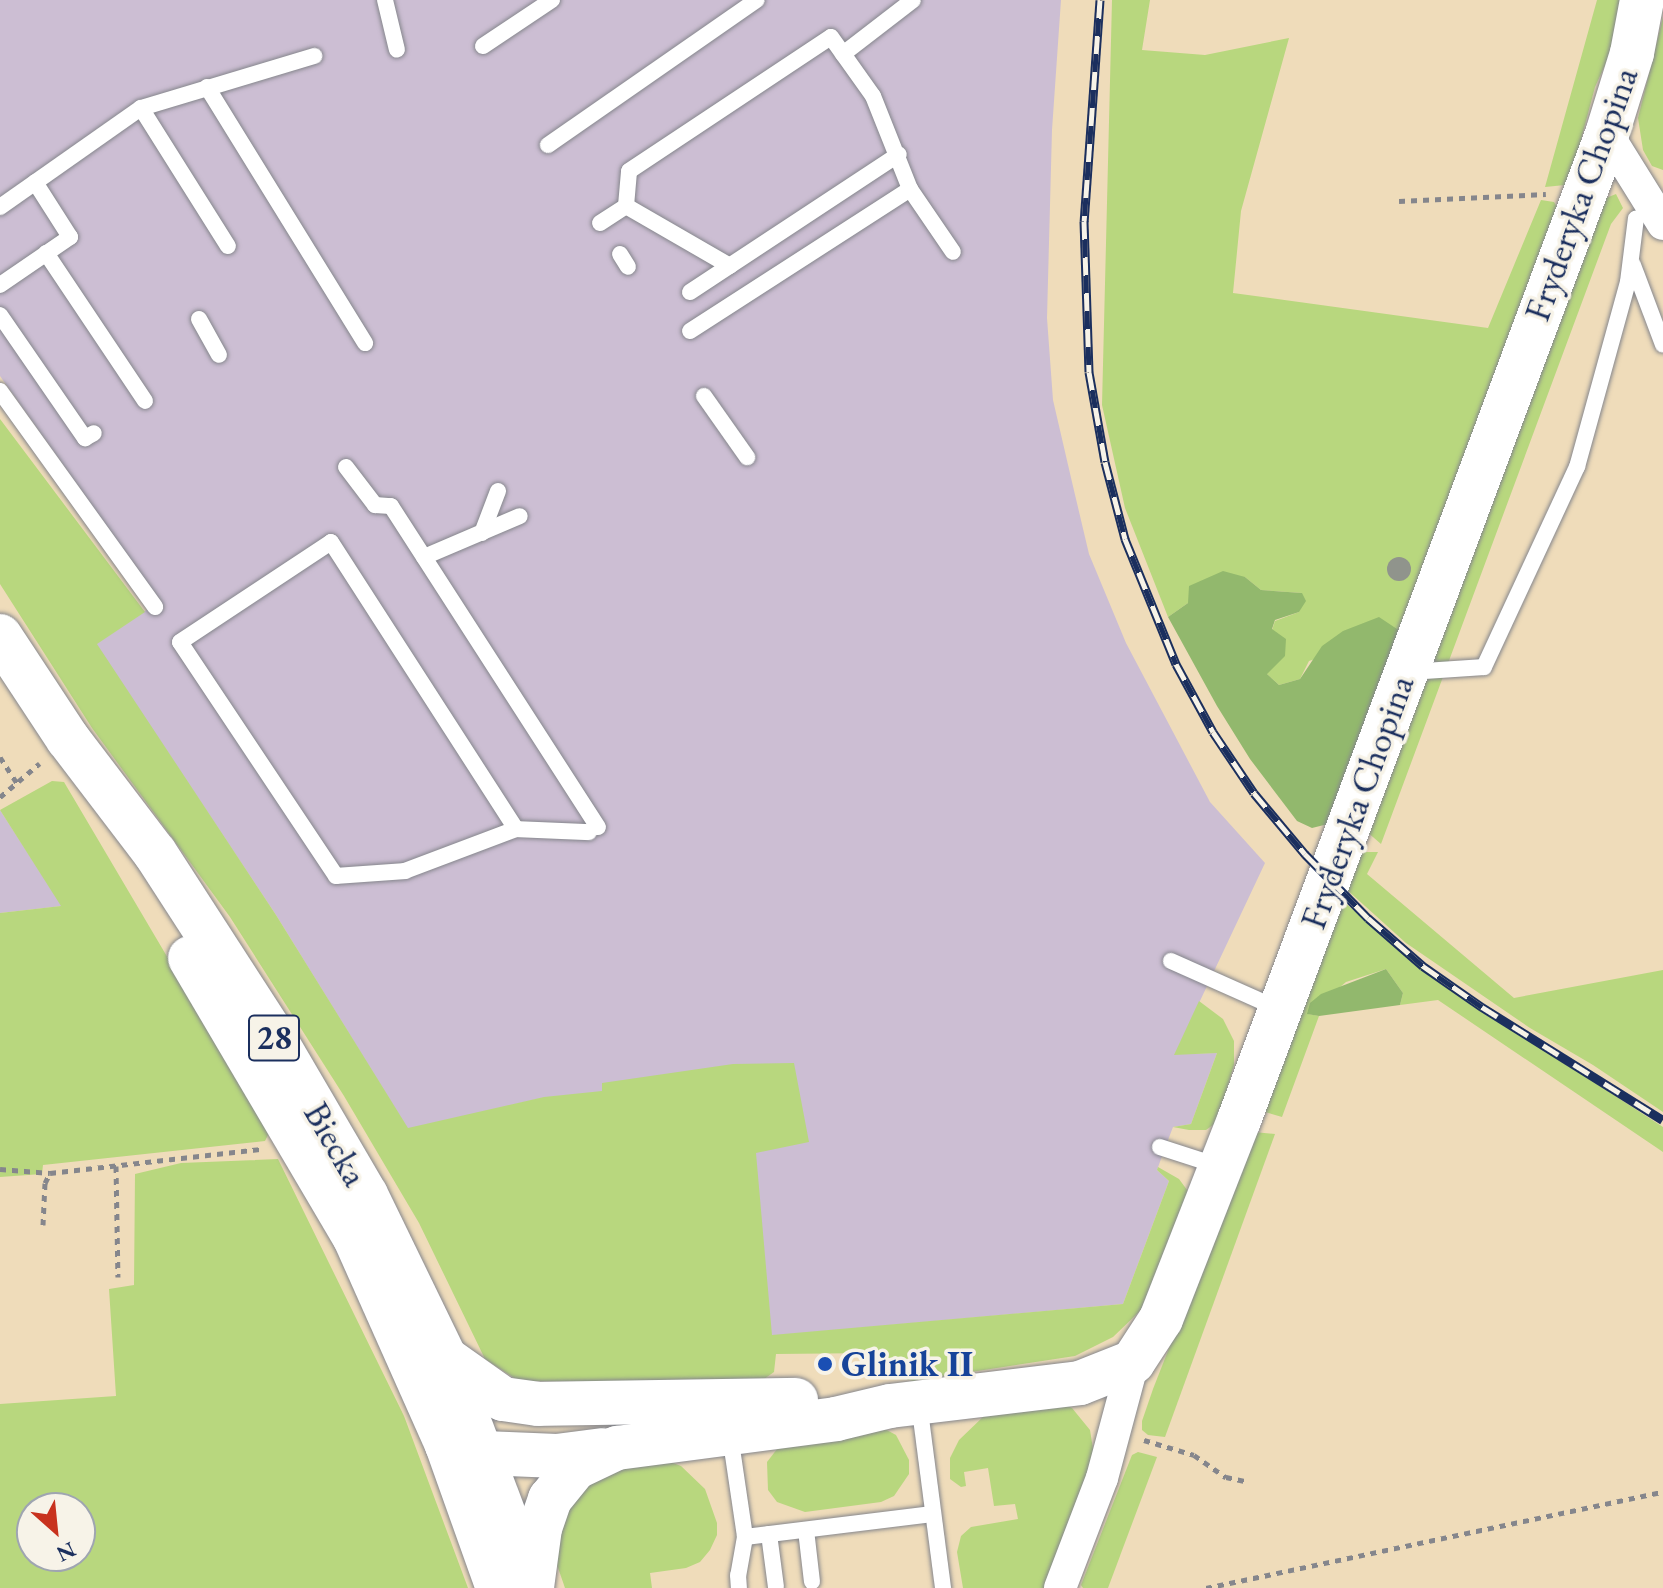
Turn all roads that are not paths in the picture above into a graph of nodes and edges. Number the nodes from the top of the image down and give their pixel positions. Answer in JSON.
{"nodes":[{"id":1,"x":385,"y":0,"type":"edge"},
{"id":2,"x":552,"y":0,"type":"edge"},
{"id":3,"x":757,"y":0,"type":"edge"},
{"id":4,"x":913,"y":0,"type":"edge"},
{"id":5,"x":1642,"y":0,"type":"edge"},
{"id":6,"x":483,"y":46,"type":"dead end"},
{"id":7,"x":397,"y":50,"type":"dead end"},
{"id":8,"x":843,"y":54,"type":"junction"},
{"id":9,"x":314,"y":56,"type":"dead end"},
{"id":10,"x":207,"y":87,"type":"junction"},
{"id":11,"x":141,"y":108,"type":"junction"},
{"id":12,"x":1607,"y":134,"type":"junction"},
{"id":13,"x":548,"y":145,"type":"dead end"},
{"id":14,"x":899,"y":154,"type":"junction"},
{"id":15,"x":35,"y":182,"type":"junction"},
{"id":16,"x":910,"y":189,"type":"junction"},
{"id":17,"x":1652,"y":204,"type":"edge"},
{"id":18,"x":626,"y":206,"type":"junction"},
{"id":19,"x":0,"y":207,"type":"edge"},
{"id":20,"x":600,"y":223,"type":"dead end"},
{"id":21,"x":228,"y":246,"type":"dead end"},
{"id":22,"x":953,"y":252,"type":"dead end"},
{"id":23,"x":46,"y":253,"type":"junction"},
{"id":24,"x":1631,"y":260,"type":"junction"},
{"id":25,"x":730,"y":266,"type":"junction"},
{"id":26,"x":0,"y":285,"type":"edge"},
{"id":27,"x":690,"y":292,"type":"dead end"},
{"id":28,"x":0,"y":315,"type":"edge"},
{"id":29,"x":199,"y":319,"type":"dead end"},
{"id":30,"x":690,"y":331,"type":"dead end"},
{"id":31,"x":365,"y":343,"type":"dead end"},
{"id":32,"x":1663,"y":345,"type":"edge"},
{"id":33,"x":219,"y":355,"type":"dead end"},
{"id":34,"x":0,"y":391,"type":"edge"},
{"id":35,"x":704,"y":396,"type":"dead end"},
{"id":36,"x":145,"y":401,"type":"dead end"},
{"id":37,"x":94,"y":433,"type":"dead end"},
{"id":38,"x":747,"y":457,"type":"dead end"},
{"id":39,"x":346,"y":467,"type":"dead end"},
{"id":40,"x":498,"y":491,"type":"dead end"},
{"id":41,"x":520,"y":516,"type":"dead end"},
{"id":42,"x":482,"y":533,"type":"junction"},
{"id":43,"x":424,"y":557,"type":"junction"},
{"id":44,"x":155,"y":607,"type":"dead end"},
{"id":45,"x":0,"y":636,"type":"edge"},
{"id":46,"x":1405,"y":672,"type":"junction"},
{"id":47,"x":68,"y":739,"type":"junction"},
{"id":48,"x":516,"y":829,"type":"junction"},
{"id":49,"x":1171,"y":961,"type":"dead end"},
{"id":50,"x":1280,"y":1009,"type":"junction"},
{"id":51,"x":1160,"y":1147,"type":"dead end"},
{"id":52,"x":1221,"y":1166,"type":"junction"},
{"id":53,"x":445,"y":1358,"type":"junction"},
{"id":54,"x":1133,"y":1362,"type":"junction"},
{"id":55,"x":538,"y":1404,"type":"junction"},
{"id":56,"x":904,"y":1404,"type":"junction"},
{"id":57,"x":729,"y":1433,"type":"junction"},
{"id":58,"x":617,"y":1448,"type":"junction"},
{"id":59,"x":465,"y":1449,"type":"junction"},
{"id":60,"x":933,"y":1514,"type":"junction"},
{"id":61,"x":806,"y":1530,"type":"junction"},
{"id":62,"x":769,"y":1534,"type":"junction"},
{"id":63,"x":745,"y":1537,"type":"junction"},
{"id":64,"x":812,"y":1582,"type":"dead end"},
{"id":65,"x":776,"y":1587,"type":"edge"},
{"id":66,"x":521,"y":1588,"type":"edge"},
{"id":67,"x":739,"y":1588,"type":"edge"},
{"id":68,"x":943,"y":1588,"type":"edge"},
{"id":69,"x":1060,"y":1588,"type":"edge"}],
"edges":[{"from":1,"to":7,"type":"lane"},
{"from":2,"to":6,"type":"lane"},
{"from":3,"to":13,"type":"lane"},
{"from":4,"to":8,"type":"lane"},
{"from":5,"to":12,"type":"street","name":"Fryderyka Chopina"},
{"from":8,"to":14,"type":"lane"},
{"from":8,"to":18,"type":"lane"},
{"from":9,"to":10,"type":"lane"},
{"from":10,"to":11,"type":"lane"},
{"from":10,"to":31,"type":"lane"},
{"from":11,"to":15,"type":"lane"},
{"from":11,"to":21,"type":"lane"},
{"from":12,"to":17,"type":"street"},
{"from":12,"to":46,"type":"street","name":"Fryderyka Chopina"},
{"from":14,"to":16,"type":"lane"},
{"from":14,"to":25,"type":"lane"},
{"from":15,"to":19,"type":"lane"},
{"from":15,"to":23,"type":"lane"},
{"from":16,"to":22,"type":"lane"},
{"from":16,"to":30,"type":"lane"},
{"from":17,"to":24,"type":"lane"},
{"from":18,"to":20,"type":"lane"},
{"from":18,"to":25,"type":"lane"},
{"from":23,"to":26,"type":"lane"},
{"from":23,"to":36,"type":"lane"},
{"from":24,"to":32,"type":"lane"},
{"from":24,"to":46,"type":"lane"},
{"from":25,"to":27,"type":"lane"},
{"from":28,"to":37,"type":"lane"},
{"from":29,"to":33,"type":"lane"},
{"from":34,"to":44,"type":"lane"},
{"from":35,"to":38,"type":"lane"},
{"from":39,"to":43,"type":"lane"},
{"from":40,"to":42,"type":"lane"},
{"from":41,"to":42,"type":"lane"},
{"from":42,"to":43,"type":"lane"},
{"from":43,"to":48,"type":"lane"},
{"from":45,"to":47,"type":"street","name":"Biecka","number":"28"},
{"from":46,"to":50,"type":"street","name":"Fryderyka Chopina"},
{"from":47,"to":53,"type":"street","name":"Biecka","number":"28"},
{"from":47,"to":59,"type":"street","name":"Biecka","number":"28"},
{"from":48,"to":48,"type":"lane"},
{"from":49,"to":50,"type":"lane"},
{"from":50,"to":52,"type":"street","name":"Fryderyka Chopina"},
{"from":51,"to":52,"type":"lane"},
{"from":52,"to":54,"type":"street","name":"Fryderyka Chopina"},
{"from":53,"to":55,"type":"street"},
{"from":53,"to":59,"type":"street","name":"Biecka","number":"28"},
{"from":54,"to":56,"type":"street"},
{"from":54,"to":69,"type":"street"},
{"from":55,"to":56,"type":"street"},
{"from":55,"to":59,"type":"street"},
{"from":56,"to":57,"type":"street"},
{"from":56,"to":60,"type":"lane"},
{"from":57,"to":58,"type":"street"},
{"from":57,"to":63,"type":"lane"},
{"from":58,"to":59,"type":"street"},
{"from":58,"to":66,"type":"street"},
{"from":59,"to":66,"type":"street","name":"Biecka","number":"28"},
{"from":59,"to":66,"type":"street"},
{"from":60,"to":61,"type":"lane"},
{"from":60,"to":68,"type":"lane"},
{"from":61,"to":62,"type":"lane"},
{"from":61,"to":64,"type":"lane"},
{"from":62,"to":63,"type":"lane"},
{"from":62,"to":65,"type":"lane"},
{"from":63,"to":67,"type":"lane"}]}
